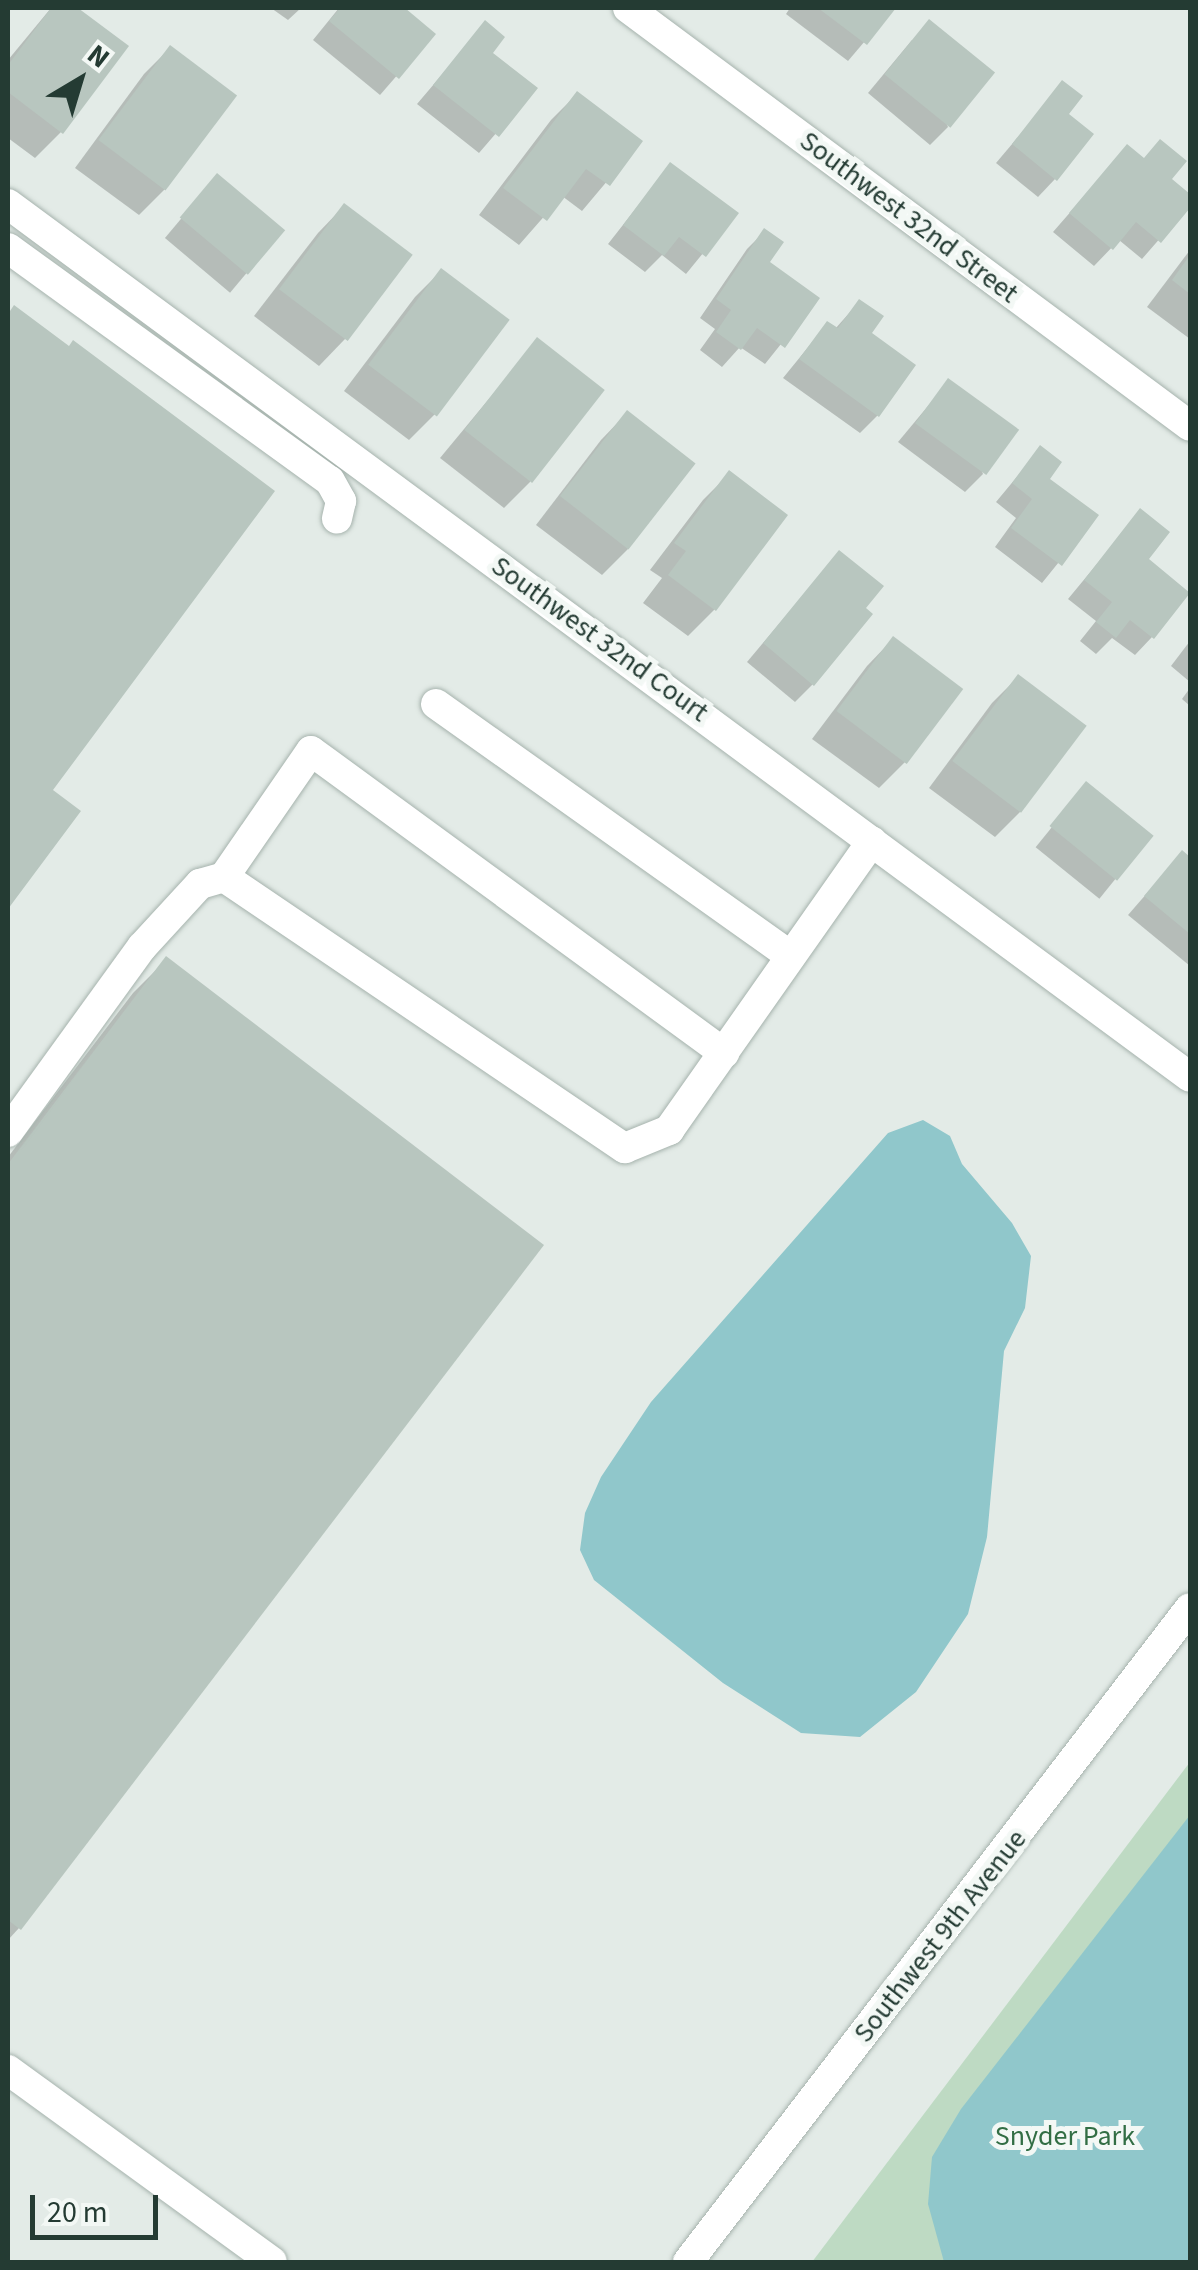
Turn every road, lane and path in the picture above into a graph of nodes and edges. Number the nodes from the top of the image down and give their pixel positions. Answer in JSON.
{"nodes":[{"id":1,"x":628,"y":8,"type":"edge"},
{"id":2,"x":8,"y":204,"type":"edge"},
{"id":3,"x":8,"y":248,"type":"edge"},
{"id":4,"x":1190,"y":426,"type":"edge"},
{"id":5,"x":336,"y":519,"type":"dead end"},
{"id":6,"x":436,"y":704,"type":"dead end"},
{"id":7,"x":872,"y":841,"type":"junction"},
{"id":8,"x":224,"y":878,"type":"junction"},
{"id":9,"x":791,"y":956,"type":"junction"},
{"id":10,"x":724,"y":1053,"type":"junction"},
{"id":11,"x":1190,"y":1077,"type":"edge"},
{"id":12,"x":8,"y":1132,"type":"edge"},
{"id":13,"x":1190,"y":1608,"type":"edge"},
{"id":14,"x":8,"y":2070,"type":"edge"},
{"id":15,"x":272,"y":2262,"type":"edge"},
{"id":16,"x":688,"y":2262,"type":"edge"}],
"edges":[{"from":1,"to":4,"type":"street","name":"Southwest 32nd Street"},
{"from":2,"to":7,"type":"street","name":"Southwest 32nd Court"},
{"from":3,"to":5,"type":"street"},
{"from":6,"to":9,"type":"street"},
{"from":7,"to":9,"type":"street"},
{"from":7,"to":11,"type":"street","name":"Southwest 32nd Court"},
{"from":8,"to":10,"type":"street"},
{"from":8,"to":10,"type":"street"},
{"from":8,"to":12,"type":"street"},
{"from":9,"to":10,"type":"street"},
{"from":13,"to":16,"type":"street","name":"Southwest 9th Avenue"},
{"from":14,"to":15,"type":"street"}]}
